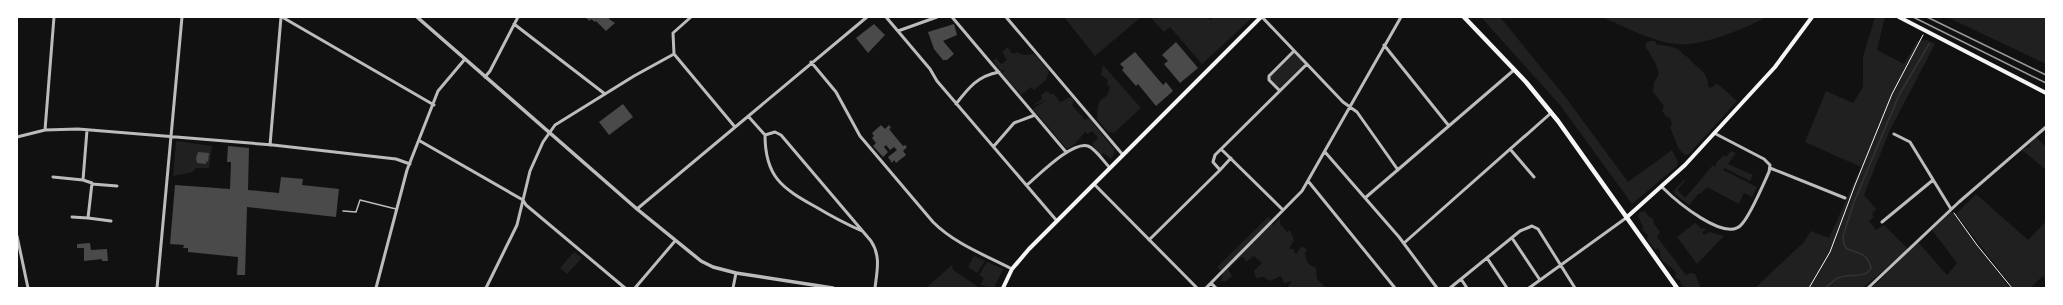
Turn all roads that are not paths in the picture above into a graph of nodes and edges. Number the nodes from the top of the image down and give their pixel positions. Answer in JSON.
{"nodes":[{"id":1,"x":54,"y":17,"type":"edge"},
{"id":2,"x":182,"y":17,"type":"edge"},
{"id":3,"x":282,"y":17,"type":"edge"},
{"id":4,"x":417,"y":17,"type":"edge"},
{"id":5,"x":518,"y":17,"type":"edge"},
{"id":6,"x":691,"y":17,"type":"edge"},
{"id":7,"x":867,"y":17,"type":"edge"},
{"id":8,"x":886,"y":17,"type":"edge"},
{"id":9,"x":937,"y":17,"type":"edge"},
{"id":10,"x":952,"y":17,"type":"edge"},
{"id":11,"x":1006,"y":17,"type":"edge"},
{"id":12,"x":1261,"y":17,"type":"edge"},
{"id":13,"x":1401,"y":17,"type":"edge"},
{"id":14,"x":1464,"y":17,"type":"edge"},
{"id":15,"x":1812,"y":17,"type":"edge"},
{"id":16,"x":1899,"y":17,"type":"edge"},
{"id":17,"x":514,"y":24,"type":"junction"},
{"id":18,"x":898,"y":31,"type":"junction"},
{"id":19,"x":1384,"y":45,"type":"junction"},
{"id":20,"x":1294,"y":51,"type":"junction"},
{"id":21,"x":674,"y":54,"type":"junction"},
{"id":22,"x":465,"y":59,"type":"junction"},
{"id":23,"x":811,"y":62,"type":"junction"},
{"id":24,"x":1307,"y":64,"type":"junction"},
{"id":25,"x":1514,"y":70,"type":"junction"},
{"id":26,"x":998,"y":72,"type":"junction"},
{"id":27,"x":485,"y":77,"type":"junction"},
{"id":28,"x":1279,"y":90,"type":"junction"},
{"id":29,"x":2046,"y":93,"type":"edge"},
{"id":30,"x":605,"y":94,"type":"junction"},
{"id":31,"x":956,"y":104,"type":"junction"},
{"id":32,"x":434,"y":105,"type":"junction"},
{"id":33,"x":1350,"y":106,"type":"junction"},
{"id":34,"x":1551,"y":113,"type":"junction"},
{"id":35,"x":1035,"y":115,"type":"junction"},
{"id":36,"x":748,"y":116,"type":"junction"},
{"id":37,"x":1449,"y":126,"type":"junction"},
{"id":38,"x":735,"y":127,"type":"junction"},
{"id":39,"x":2046,"y":127,"type":"edge"},
{"id":40,"x":46,"y":130,"type":"junction"},
{"id":41,"x":87,"y":130,"type":"junction"},
{"id":42,"x":549,"y":133,"type":"junction"},
{"id":43,"x":1714,"y":133,"type":"junction"},
{"id":44,"x":1894,"y":134,"type":"dead end"},
{"id":45,"x":765,"y":135,"type":"junction"},
{"id":46,"x":17,"y":137,"type":"edge"},
{"id":47,"x":172,"y":137,"type":"junction"},
{"id":48,"x":420,"y":141,"type":"junction"},
{"id":49,"x":270,"y":145,"type":"junction"},
{"id":50,"x":994,"y":146,"type":"junction"},
{"id":51,"x":1222,"y":148,"type":"junction"},
{"id":52,"x":1510,"y":149,"type":"junction"},
{"id":53,"x":1066,"y":152,"type":"junction"},
{"id":54,"x":1325,"y":152,"type":"junction"},
{"id":55,"x":1123,"y":155,"type":"junction"},
{"id":56,"x":1231,"y":158,"type":"junction"},
{"id":57,"x":410,"y":164,"type":"junction"},
{"id":58,"x":1110,"y":168,"type":"junction"},
{"id":59,"x":1770,"y":168,"type":"junction"},
{"id":60,"x":1220,"y":170,"type":"junction"},
{"id":61,"x":1398,"y":170,"type":"junction"},
{"id":62,"x":53,"y":177,"type":"dead end"},
{"id":63,"x":1534,"y":177,"type":"dead end"},
{"id":64,"x":83,"y":180,"type":"junction"},
{"id":65,"x":1933,"y":180,"type":"junction"},
{"id":66,"x":1308,"y":181,"type":"junction"},
{"id":67,"x":92,"y":184,"type":"junction"},
{"id":68,"x":1094,"y":184,"type":"junction"},
{"id":69,"x":1027,"y":185,"type":"junction"},
{"id":70,"x":117,"y":186,"type":"dead end"},
{"id":71,"x":1662,"y":187,"type":"junction"},
{"id":72,"x":1366,"y":198,"type":"junction"},
{"id":73,"x":1845,"y":198,"type":"dead end"},
{"id":74,"x":523,"y":200,"type":"junction"},
{"id":75,"x":396,"y":209,"type":"junction"},
{"id":76,"x":637,"y":209,"type":"junction"},
{"id":77,"x":1951,"y":209,"type":"junction"},
{"id":78,"x":1283,"y":210,"type":"junction"},
{"id":79,"x":343,"y":211,"type":"dead end"},
{"id":80,"x":72,"y":217,"type":"dead end"},
{"id":81,"x":88,"y":218,"type":"junction"},
{"id":82,"x":1626,"y":218,"type":"junction"},
{"id":83,"x":112,"y":221,"type":"dead end"},
{"id":84,"x":1057,"y":221,"type":"junction"},
{"id":85,"x":1882,"y":222,"type":"dead end"},
{"id":86,"x":862,"y":231,"type":"junction"},
{"id":87,"x":17,"y":236,"type":"edge"},
{"id":88,"x":1512,"y":238,"type":"junction"},
{"id":89,"x":1149,"y":240,"type":"junction"},
{"id":90,"x":675,"y":241,"type":"junction"},
{"id":91,"x":1404,"y":243,"type":"junction"},
{"id":92,"x":1487,"y":258,"type":"junction"},
{"id":93,"x":1561,"y":266,"type":"junction"},
{"id":94,"x":1012,"y":269,"type":"junction"},
{"id":95,"x":736,"y":273,"type":"junction"},
{"id":96,"x":1461,"y":279,"type":"junction"},
{"id":97,"x":1540,"y":280,"type":"junction"},
{"id":98,"x":1211,"y":283,"type":"junction"},
{"id":99,"x":28,"y":288,"type":"edge"},
{"id":100,"x":157,"y":288,"type":"edge"},
{"id":101,"x":376,"y":288,"type":"edge"},
{"id":102,"x":486,"y":288,"type":"edge"},
{"id":103,"x":625,"y":288,"type":"edge"},
{"id":104,"x":635,"y":288,"type":"edge"},
{"id":105,"x":733,"y":288,"type":"edge"},
{"id":106,"x":833,"y":288,"type":"edge"},
{"id":107,"x":875,"y":288,"type":"edge"},
{"id":108,"x":1003,"y":288,"type":"edge"},
{"id":109,"x":1197,"y":288,"type":"edge"},
{"id":110,"x":1206,"y":288,"type":"edge"},
{"id":111,"x":1216,"y":288,"type":"edge"},
{"id":112,"x":1396,"y":288,"type":"edge"},
{"id":113,"x":1437,"y":288,"type":"edge"},
{"id":114,"x":1450,"y":288,"type":"edge"},
{"id":115,"x":1468,"y":288,"type":"edge"},
{"id":116,"x":1507,"y":288,"type":"edge"},
{"id":117,"x":1530,"y":288,"type":"edge"},
{"id":118,"x":1575,"y":288,"type":"edge"},
{"id":119,"x":1677,"y":288,"type":"edge"},
{"id":120,"x":1868,"y":288,"type":"edge"}],
"edges":[{"from":1,"to":40,"type":"street"},
{"from":2,"to":47,"type":"street"},
{"from":3,"to":32,"type":"street"},
{"from":3,"to":49,"type":"street"},
{"from":4,"to":22,"type":"street"},
{"from":5,"to":17,"type":"street"},
{"from":6,"to":21,"type":"street"},
{"from":7,"to":23,"type":"street"},
{"from":8,"to":18,"type":"street"},
{"from":9,"to":18,"type":"street"},
{"from":10,"to":26,"type":"street"},
{"from":11,"to":55,"type":"street"},
{"from":12,"to":20,"type":"street"},
{"from":12,"to":55,"type":"main road"},
{"from":13,"to":19,"type":"street"},
{"from":14,"to":25,"type":"main road"},
{"from":15,"to":43,"type":"main road"},
{"from":16,"to":29,"type":"main road"},
{"from":17,"to":27,"type":"street"},
{"from":17,"to":30,"type":"street"},
{"from":18,"to":31,"type":"street"},
{"from":19,"to":33,"type":"street"},
{"from":19,"to":37,"type":"street"},
{"from":20,"to":24,"type":"street"},
{"from":20,"to":28,"type":"street"},
{"from":21,"to":30,"type":"street"},
{"from":21,"to":38,"type":"street"},
{"from":22,"to":27,"type":"street"},
{"from":22,"to":32,"type":"street"},
{"from":23,"to":36,"type":"street"},
{"from":23,"to":94,"type":"street"},
{"from":24,"to":28,"type":"street"},
{"from":24,"to":33,"type":"street"},
{"from":25,"to":34,"type":"main road"},
{"from":25,"to":37,"type":"street"},
{"from":26,"to":31,"type":"street"},
{"from":26,"to":35,"type":"street"},
{"from":27,"to":42,"type":"street"},
{"from":28,"to":51,"type":"street"},
{"from":30,"to":42,"type":"street"},
{"from":31,"to":50,"type":"street"},
{"from":32,"to":48,"type":"street"},
{"from":33,"to":54,"type":"street"},
{"from":33,"to":61,"type":"street"},
{"from":34,"to":52,"type":"street"},
{"from":34,"to":82,"type":"main road"},
{"from":35,"to":50,"type":"street"},
{"from":35,"to":53,"type":"street"},
{"from":36,"to":38,"type":"street"},
{"from":36,"to":45,"type":"street"},
{"from":37,"to":61,"type":"street"},
{"from":38,"to":76,"type":"street"},
{"from":39,"to":77,"type":"street"},
{"from":40,"to":41,"type":"street"},
{"from":40,"to":46,"type":"street"},
{"from":41,"to":47,"type":"street"},
{"from":41,"to":64,"type":"street"},
{"from":42,"to":74,"type":"street"},
{"from":42,"to":76,"type":"street"},
{"from":43,"to":59,"type":"street"},
{"from":43,"to":71,"type":"main road"},
{"from":44,"to":65,"type":"street"},
{"from":45,"to":86,"type":"street"},
{"from":45,"to":86,"type":"street"},
{"from":47,"to":49,"type":"street"},
{"from":47,"to":100,"type":"street"},
{"from":48,"to":57,"type":"street"},
{"from":48,"to":74,"type":"street"},
{"from":49,"to":57,"type":"street"},
{"from":50,"to":69,"type":"street"},
{"from":51,"to":56,"type":"street"},
{"from":51,"to":60,"type":"street"},
{"from":52,"to":63,"type":"street"},
{"from":52,"to":91,"type":"street"},
{"from":53,"to":58,"type":"street"},
{"from":53,"to":69,"type":"street"},
{"from":54,"to":66,"type":"street"},
{"from":54,"to":72,"type":"street"},
{"from":55,"to":58,"type":"main road"},
{"from":56,"to":60,"type":"street"},
{"from":56,"to":78,"type":"street"},
{"from":57,"to":75,"type":"street"},
{"from":58,"to":68,"type":"main road"},
{"from":59,"to":71,"type":"street"},
{"from":59,"to":73,"type":"street"},
{"from":60,"to":89,"type":"street"},
{"from":61,"to":72,"type":"street"},
{"from":62,"to":64,"type":"street"},
{"from":64,"to":67,"type":"street"},
{"from":65,"to":77,"type":"street"},
{"from":65,"to":85,"type":"street"},
{"from":66,"to":78,"type":"street"},
{"from":66,"to":112,"type":"street"},
{"from":67,"to":70,"type":"street"},
{"from":67,"to":81,"type":"street"},
{"from":68,"to":84,"type":"main road"},
{"from":68,"to":89,"type":"street"},
{"from":69,"to":84,"type":"street"},
{"from":71,"to":82,"type":"main road"},
{"from":72,"to":91,"type":"street"},
{"from":74,"to":102,"type":"street"},
{"from":74,"to":103,"type":"street"},
{"from":75,"to":79,"type":"lane"},
{"from":75,"to":101,"type":"street"},
{"from":76,"to":90,"type":"street"},
{"from":77,"to":120,"type":"street"},
{"from":78,"to":98,"type":"street"},
{"from":80,"to":81,"type":"street"},
{"from":81,"to":83,"type":"street"},
{"from":82,"to":93,"type":"street"},
{"from":82,"to":119,"type":"main road"},
{"from":84,"to":94,"type":"main road"},
{"from":86,"to":107,"type":"street"},
{"from":87,"to":99,"type":"street"},
{"from":88,"to":92,"type":"street"},
{"from":88,"to":93,"type":"street"},
{"from":88,"to":97,"type":"street"},
{"from":89,"to":109,"type":"street"},
{"from":90,"to":95,"type":"street"},
{"from":90,"to":104,"type":"street"},
{"from":91,"to":113,"type":"street"},
{"from":92,"to":96,"type":"street"},
{"from":92,"to":116,"type":"street"},
{"from":93,"to":97,"type":"street"},
{"from":93,"to":118,"type":"street"},
{"from":94,"to":108,"type":"main road"},
{"from":95,"to":105,"type":"street"},
{"from":95,"to":106,"type":"street"},
{"from":96,"to":114,"type":"street"},
{"from":96,"to":115,"type":"street"},
{"from":97,"to":117,"type":"street"},
{"from":98,"to":110,"type":"street"},
{"from":98,"to":111,"type":"street"}]}
